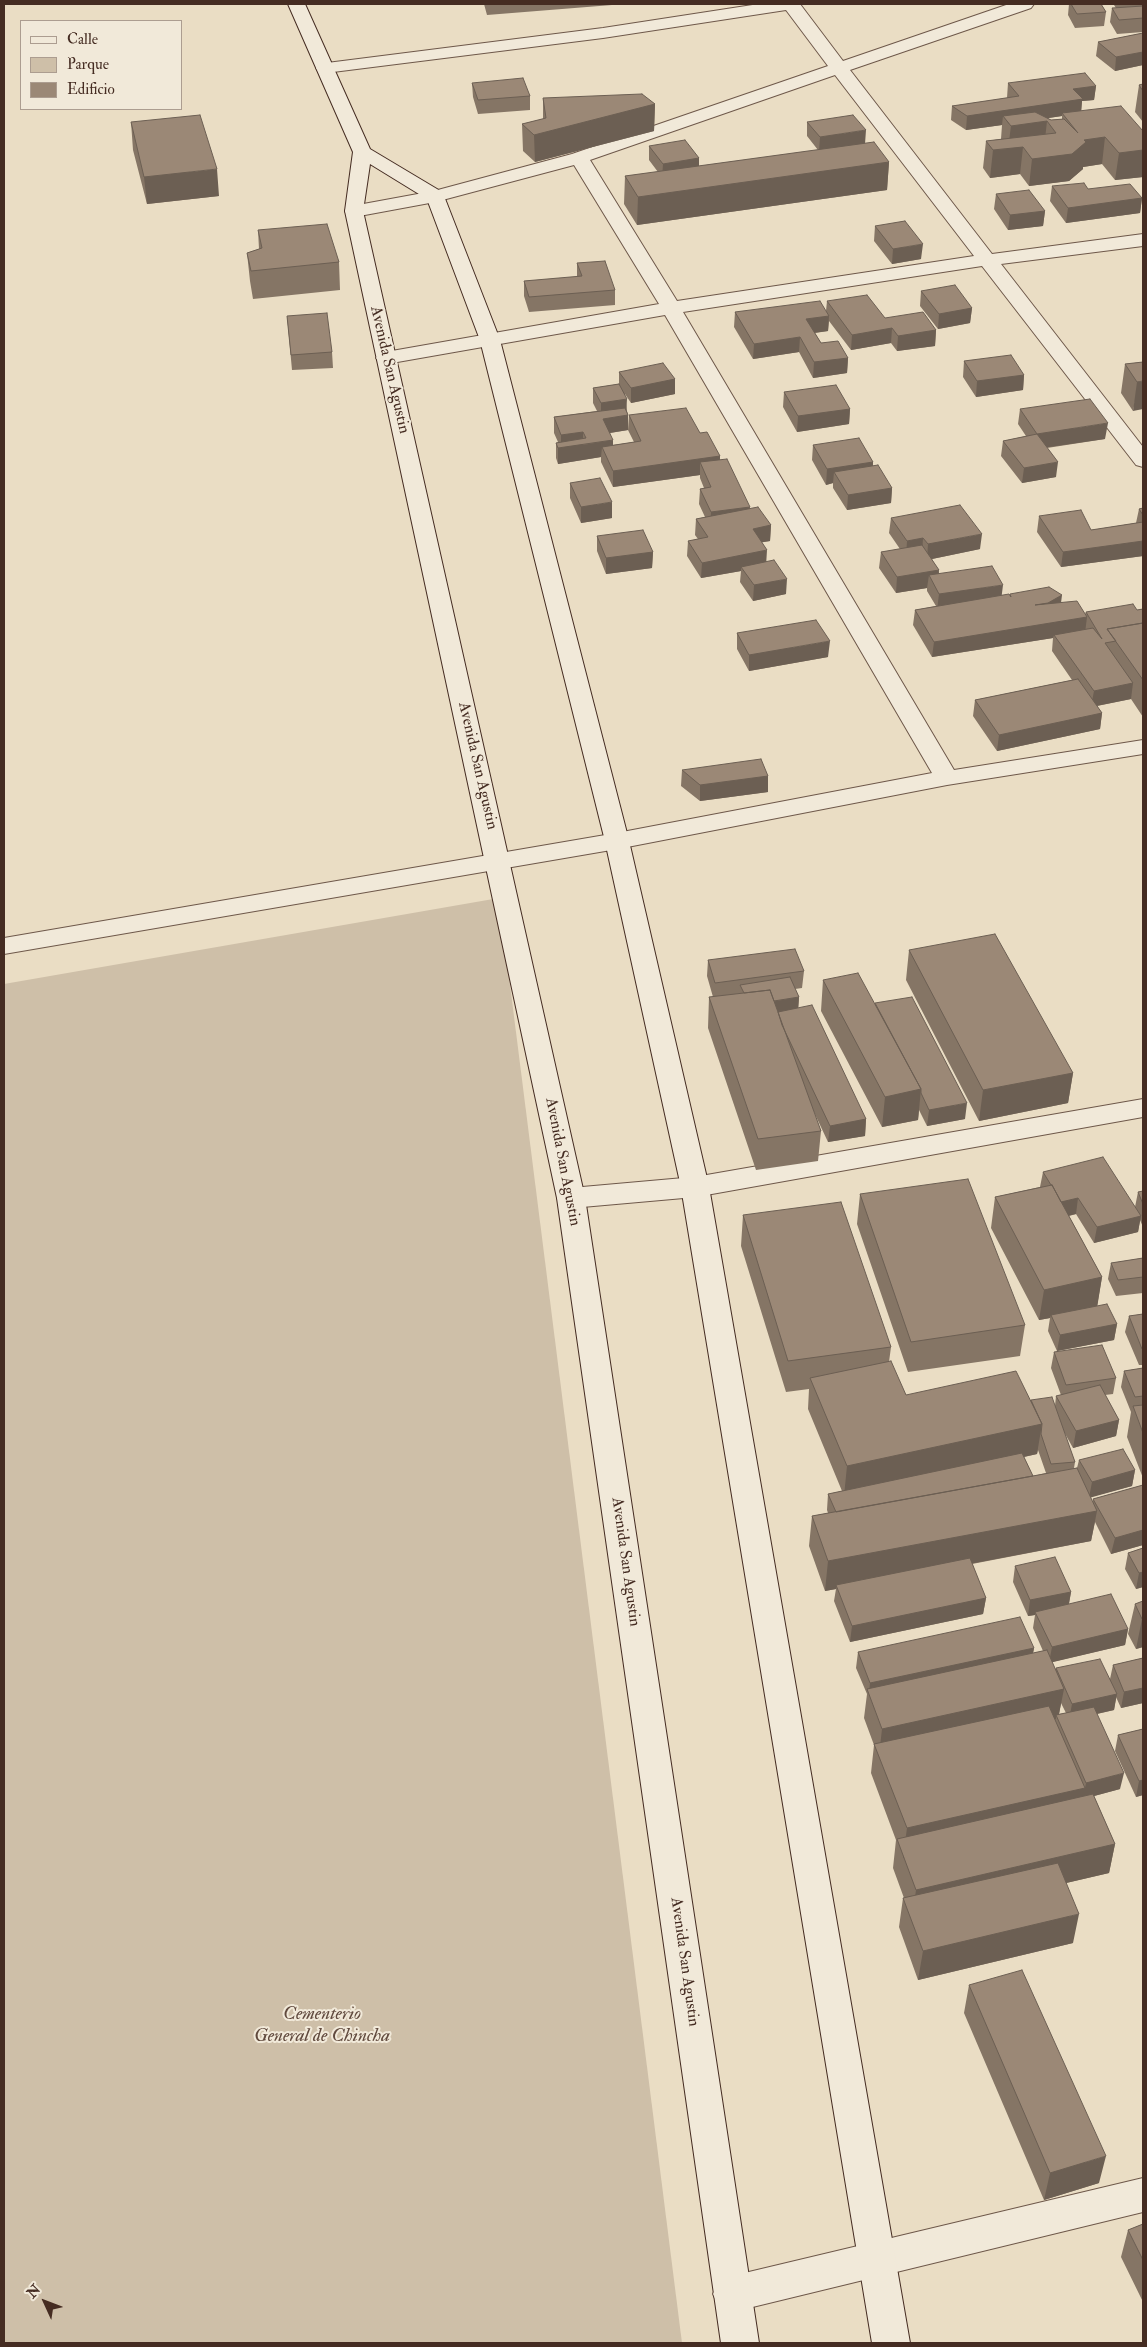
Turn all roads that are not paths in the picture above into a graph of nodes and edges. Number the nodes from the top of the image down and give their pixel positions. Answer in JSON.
{"nodes":[{"id":1,"x":296,"y":4,"type":"edge"},
{"id":2,"x":791,"y":4,"type":"edge"},
{"id":3,"x":1025,"y":4,"type":"edge"},
{"id":4,"x":838,"y":67,"type":"junction"},
{"id":5,"x":325,"y":68,"type":"junction"},
{"id":6,"x":362,"y":152,"type":"junction"},
{"id":7,"x":580,"y":158,"type":"junction"},
{"id":8,"x":435,"y":196,"type":"junction"},
{"id":9,"x":354,"y":211,"type":"junction"},
{"id":10,"x":1143,"y":240,"type":"edge"},
{"id":11,"x":987,"y":260,"type":"junction"},
{"id":12,"x":671,"y":308,"type":"junction"},
{"id":13,"x":490,"y":340,"type":"junction"},
{"id":14,"x":386,"y":358,"type":"junction"},
{"id":15,"x":1143,"y":461,"type":"edge"},
{"id":16,"x":1143,"y":747,"type":"edge"},
{"id":17,"x":948,"y":778,"type":"junction"},
{"id":18,"x":617,"y":841,"type":"junction"},
{"id":19,"x":498,"y":862,"type":"junction"},
{"id":20,"x":4,"y":946,"type":"edge"},
{"id":21,"x":1142,"y":1110,"type":"edge"},
{"id":22,"x":695,"y":1187,"type":"junction"},
{"id":23,"x":571,"y":1198,"type":"junction"},
{"id":24,"x":1143,"y":2195,"type":"edge"},
{"id":25,"x":877,"y":2259,"type":"junction"},
{"id":26,"x":732,"y":2294,"type":"junction"},
{"id":27,"x":740,"y":2343,"type":"edge"},
{"id":28,"x":891,"y":2343,"type":"edge"}],
"edges":[{"from":1,"to":5,"type":"street"},
{"from":2,"to":4,"type":"street"},
{"from":2,"to":5,"type":"street"},
{"from":3,"to":4,"type":"street"},
{"from":4,"to":7,"type":"street"},
{"from":4,"to":11,"type":"street"},
{"from":5,"to":6,"type":"street"},
{"from":6,"to":8,"type":"street"},
{"from":6,"to":9,"type":"street","name":"Avenida San Agustin"},
{"from":7,"to":8,"type":"street"},
{"from":7,"to":12,"type":"street"},
{"from":8,"to":9,"type":"street"},
{"from":8,"to":13,"type":"street"},
{"from":9,"to":14,"type":"street","name":"Avenida San Agustin"},
{"from":10,"to":11,"type":"street"},
{"from":11,"to":12,"type":"street"},
{"from":11,"to":15,"type":"street"},
{"from":12,"to":13,"type":"street"},
{"from":12,"to":17,"type":"street"},
{"from":13,"to":14,"type":"street"},
{"from":13,"to":18,"type":"street"},
{"from":14,"to":19,"type":"street","name":"Avenida San Agustin"},
{"from":16,"to":17,"type":"street"},
{"from":17,"to":18,"type":"street"},
{"from":18,"to":19,"type":"street"},
{"from":18,"to":22,"type":"street"},
{"from":19,"to":20,"type":"street"},
{"from":19,"to":23,"type":"street","name":"Avenida San Agustin"},
{"from":21,"to":22,"type":"street"},
{"from":22,"to":23,"type":"street"},
{"from":22,"to":25,"type":"street"},
{"from":23,"to":26,"type":"street","name":"Avenida San Agustin"},
{"from":24,"to":25,"type":"street"},
{"from":25,"to":26,"type":"street"},
{"from":25,"to":28,"type":"street"},
{"from":26,"to":27,"type":"street","name":"Avenida San Agustin"}]}
